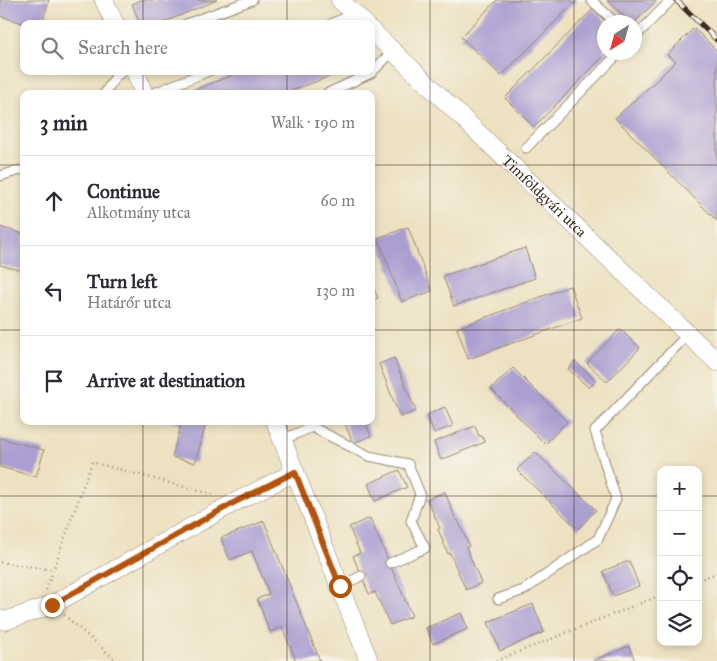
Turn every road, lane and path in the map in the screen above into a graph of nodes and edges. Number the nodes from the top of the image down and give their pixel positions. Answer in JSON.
{"nodes":[{"id":1,"x":104,"y":0,"type":"edge"},
{"id":2,"x":252,"y":0,"type":"edge"},
{"id":3,"x":340,"y":0,"type":"edge"},
{"id":4,"x":591,"y":0,"type":"edge"},
{"id":5,"x":671,"y":0,"type":"edge"},
{"id":6,"x":607,"y":15,"type":"edge"},
{"id":7,"x":359,"y":19,"type":"edge"},
{"id":8,"x":113,"y":20,"type":"edge"},
{"id":9,"x":197,"y":20,"type":"edge"},
{"id":10,"x":642,"y":30,"type":"edge"},
{"id":11,"x":375,"y":34,"type":"edge"},
{"id":12,"x":393,"y":51,"type":"junction"},
{"id":13,"x":612,"y":60,"type":"edge"},
{"id":14,"x":375,"y":69,"type":"edge"},
{"id":15,"x":117,"y":75,"type":"edge"},
{"id":16,"x":137,"y":75,"type":"edge"},
{"id":17,"x":199,"y":75,"type":"edge"},
{"id":18,"x":367,"y":75,"type":"edge"},
{"id":19,"x":107,"y":90,"type":"edge"},
{"id":20,"x":142,"y":90,"type":"edge"},
{"id":21,"x":161,"y":90,"type":"edge"},
{"id":22,"x":335,"y":90,"type":"edge"},
{"id":23,"x":526,"y":148,"type":"dead end"},
{"id":24,"x":20,"y":170,"type":"edge"},
{"id":25,"x":0,"y":176,"type":"edge"},
{"id":26,"x":688,"y":334,"type":"junction"},
{"id":27,"x":717,"y":362,"type":"edge"},
{"id":28,"x":276,"y":425,"type":"edge"},
{"id":29,"x":282,"y":440,"type":"junction"},
{"id":30,"x":295,"y":472,"type":"junction"},
{"id":31,"x":237,"y":501,"type":"junction"},
{"id":32,"x":0,"y":562,"type":"edge"},
{"id":33,"x":390,"y":563,"type":"dead end"},
{"id":34,"x":54,"y":570,"type":"junction"},
{"id":35,"x":717,"y":573,"type":"edge"},
{"id":36,"x":362,"y":576,"type":"dead end"},
{"id":37,"x":702,"y":579,"type":"edge"},
{"id":38,"x":340,"y":586,"type":"junction"},
{"id":39,"x":657,"y":597,"type":"edge"},
{"id":40,"x":498,"y":599,"type":"dead end"},
{"id":41,"x":52,"y":605,"type":"junction"},
{"id":42,"x":0,"y":619,"type":"edge"},
{"id":43,"x":117,"y":661,"type":"edge"},
{"id":44,"x":369,"y":661,"type":"edge"},
{"id":45,"x":496,"y":661,"type":"edge"}],
"edges":[{"from":1,"to":8,"type":"street"},
{"from":2,"to":9,"type":"lane"},
{"from":3,"to":7,"type":"street"},
{"from":4,"to":6,"type":"lane"},
{"from":5,"to":10,"type":"lane"},
{"from":11,"to":12,"type":"street","name":"Timföldgyári utca"},
{"from":12,"to":14,"type":"lane"},
{"from":12,"to":26,"type":"street","name":"Timföldgyári utca"},
{"from":13,"to":23,"type":"lane"},
{"from":15,"to":19,"type":"lane"},
{"from":16,"to":20,"type":"street"},
{"from":17,"to":21,"type":"lane"},
{"from":18,"to":22,"type":"lane"},
{"from":24,"to":25,"type":"lane"},
{"from":26,"to":27,"type":"street","name":"Timföldgyári utca"},
{"from":26,"to":40,"type":"lane"},
{"from":28,"to":29,"type":"street"},
{"from":29,"to":30,"type":"street"},
{"from":29,"to":33,"type":"lane"},
{"from":30,"to":31,"type":"street"},
{"from":30,"to":38,"type":"street"},
{"from":31,"to":34,"type":"path"},
{"from":31,"to":41,"type":"street"},
{"from":32,"to":34,"type":"path"},
{"from":34,"to":41,"type":"path"},
{"from":35,"to":37,"type":"path"},
{"from":36,"to":38,"type":"lane"},
{"from":38,"to":44,"type":"street"},
{"from":39,"to":45,"type":"path"},
{"from":41,"to":42,"type":"street"},
{"from":41,"to":43,"type":"path"}]}
